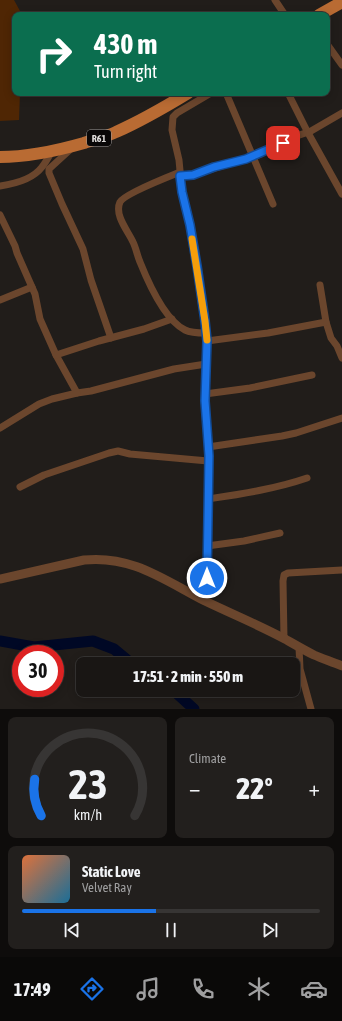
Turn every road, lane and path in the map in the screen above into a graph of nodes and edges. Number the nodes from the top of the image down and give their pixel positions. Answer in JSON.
{"nodes":[{"id":1,"x":275,"y":0,"type":"edge"},
{"id":2,"x":342,"y":2,"type":"edge"},
{"id":3,"x":283,"y":12,"type":"edge"},
{"id":4,"x":324,"y":12,"type":"edge"},
{"id":5,"x":330,"y":48,"type":"edge"},
{"id":6,"x":342,"y":65,"type":"edge"},
{"id":7,"x":183,"y":96,"type":"edge"},
{"id":8,"x":206,"y":96,"type":"edge"},
{"id":9,"x":227,"y":96,"type":"edge"},
{"id":10,"x":289,"y":96,"type":"edge"},
{"id":11,"x":342,"y":113,"type":"edge"},
{"id":12,"x":307,"y":132,"type":"junction"},
{"id":13,"x":74,"y":146,"type":"junction"},
{"id":14,"x":52,"y":151,"type":"junction"},
{"id":15,"x":0,"y":157,"type":"edge"},
{"id":16,"x":253,"y":157,"type":"junction"},
{"id":17,"x":180,"y":174,"type":"junction"},
{"id":18,"x":0,"y":186,"type":"edge"},
{"id":19,"x":342,"y":194,"type":"edge"},
{"id":20,"x":273,"y":204,"type":"dead end"},
{"id":21,"x":0,"y":215,"type":"edge"},
{"id":22,"x":320,"y":285,"type":"dead end"},
{"id":23,"x":32,"y":287,"type":"junction"},
{"id":24,"x":0,"y":300,"type":"edge"},
{"id":25,"x":172,"y":319,"type":"junction"},
{"id":26,"x":326,"y":322,"type":"junction"},
{"id":27,"x":206,"y":333,"type":"junction"},
{"id":28,"x":111,"y":338,"type":"junction"},
{"id":29,"x":207,"y":341,"type":"junction"},
{"id":30,"x":338,"y":341,"type":"edge"},
{"id":31,"x":56,"y":355,"type":"junction"},
{"id":32,"x":342,"y":358,"type":"edge"},
{"id":33,"x":206,"y":364,"type":"junction"},
{"id":34,"x":312,"y":375,"type":"dead end"},
{"id":35,"x":78,"y":393,"type":"junction"},
{"id":36,"x":205,"y":394,"type":"junction"},
{"id":37,"x":342,"y":418,"type":"edge"},
{"id":38,"x":0,"y":428,"type":"edge"},
{"id":39,"x":208,"y":447,"type":"junction"},
{"id":40,"x":208,"y":460,"type":"junction"},
{"id":41,"x":307,"y":478,"type":"dead end"},
{"id":42,"x":20,"y":487,"type":"dead end"},
{"id":43,"x":208,"y":499,"type":"junction"},
{"id":44,"x":280,"y":533,"type":"dead end"},
{"id":45,"x":207,"y":546,"type":"junction"},
{"id":46,"x":342,"y":570,"type":"edge"},
{"id":47,"x":0,"y":579,"type":"edge"},
{"id":48,"x":204,"y":600,"type":"junction"},
{"id":49,"x":284,"y":639,"type":"junction"},
{"id":50,"x":299,"y":647,"type":"junction"},
{"id":51,"x":342,"y":666,"type":"edge"},
{"id":52,"x":311,"y":709,"type":"edge"}],
"edges":[{"from":1,"to":3,"type":"street"},
{"from":2,"to":4,"type":"main road"},
{"from":5,"to":6,"type":"street"},
{"from":7,"to":13,"type":"main road","number":"R61"},
{"from":8,"to":17,"type":"street"},
{"from":9,"to":16,"type":"street"},
{"from":10,"to":12,"type":"street"},
{"from":11,"to":12,"type":"street"},
{"from":12,"to":16,"type":"street"},
{"from":12,"to":19,"type":"street"},
{"from":13,"to":14,"type":"main road","number":"R61"},
{"from":13,"to":28,"type":"street"},
{"from":14,"to":15,"type":"main road","number":"R61"},
{"from":14,"to":18,"type":"street"},
{"from":16,"to":17,"type":"street"},
{"from":16,"to":20,"type":"street"},
{"from":17,"to":25,"type":"street"},
{"from":17,"to":27,"type":"street"},
{"from":21,"to":23,"type":"street"},
{"from":22,"to":26,"type":"street"},
{"from":23,"to":24,"type":"street"},
{"from":23,"to":31,"type":"street"},
{"from":25,"to":27,"type":"street"},
{"from":25,"to":28,"type":"street"},
{"from":26,"to":29,"type":"street"},
{"from":26,"to":30,"type":"street"},
{"from":27,"to":29,"type":"street"},
{"from":28,"to":31,"type":"street"},
{"from":29,"to":33,"type":"street"},
{"from":30,"to":32,"type":"street"},
{"from":31,"to":35,"type":"street"},
{"from":33,"to":35,"type":"street"},
{"from":33,"to":36,"type":"street"},
{"from":34,"to":36,"type":"street"},
{"from":35,"to":38,"type":"street"},
{"from":36,"to":39,"type":"street"},
{"from":37,"to":39,"type":"street"},
{"from":39,"to":40,"type":"street"},
{"from":40,"to":42,"type":"street"},
{"from":40,"to":43,"type":"street"},
{"from":41,"to":43,"type":"street"},
{"from":43,"to":45,"type":"street"},
{"from":44,"to":45,"type":"street"},
{"from":45,"to":48,"type":"street"},
{"from":46,"to":49,"type":"street"},
{"from":47,"to":48,"type":"street"},
{"from":48,"to":49,"type":"street"},
{"from":49,"to":50,"type":"street"},
{"from":50,"to":51,"type":"street"},
{"from":50,"to":52,"type":"street"}]}
